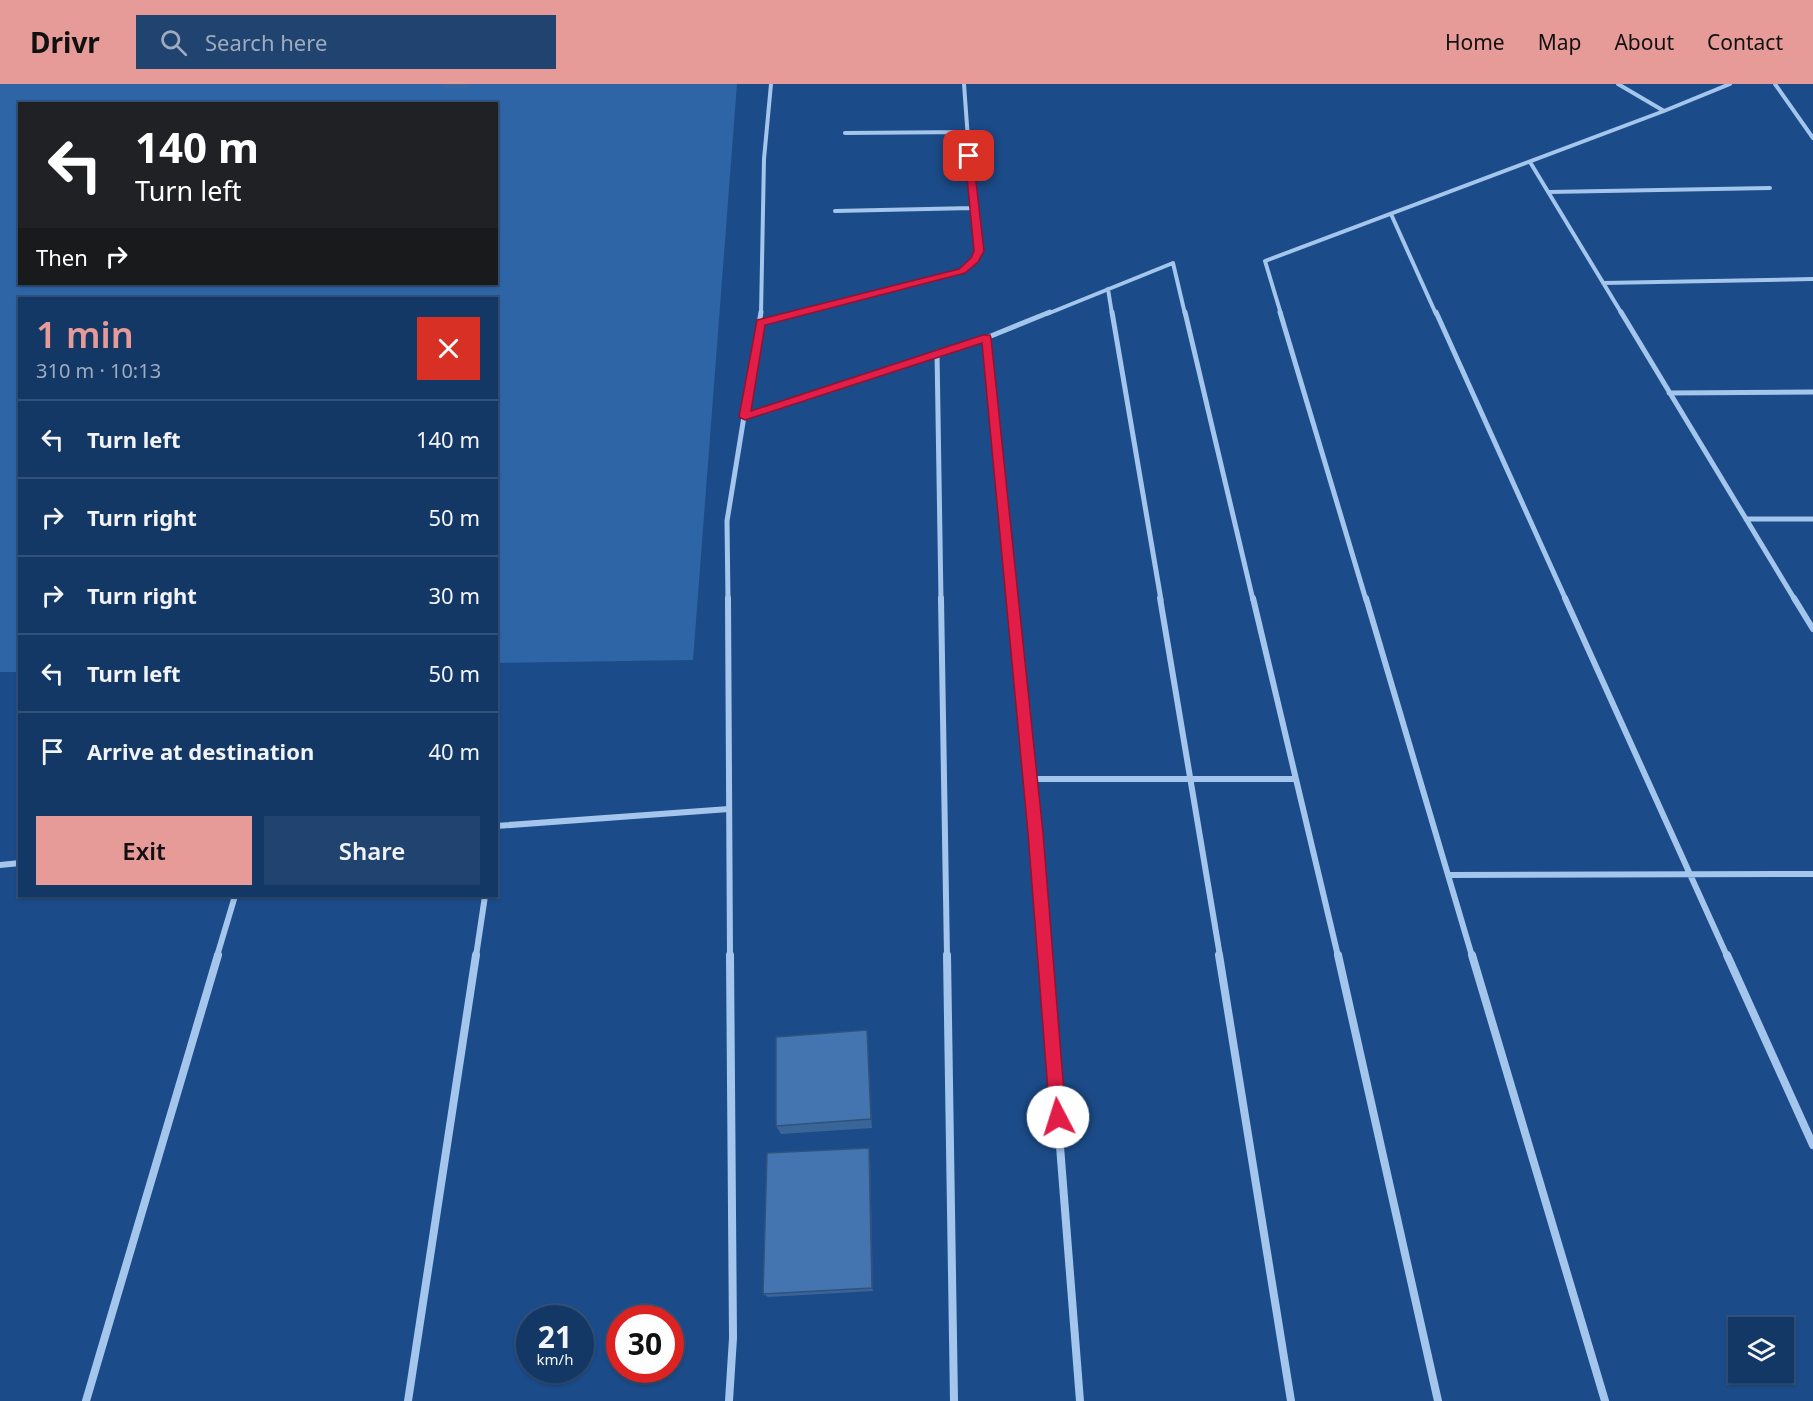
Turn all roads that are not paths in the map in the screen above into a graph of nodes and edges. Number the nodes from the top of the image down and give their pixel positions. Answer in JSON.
{"nodes":[{"id":1,"x":771,"y":84,"type":"edge"},
{"id":2,"x":964,"y":84,"type":"edge"},
{"id":3,"x":1618,"y":84,"type":"edge"},
{"id":4,"x":1730,"y":84,"type":"edge"},
{"id":5,"x":1775,"y":84,"type":"edge"},
{"id":6,"x":1664,"y":111,"type":"junction"},
{"id":7,"x":967,"y":132,"type":"junction"},
{"id":8,"x":845,"y":133,"type":"dead end"},
{"id":9,"x":1813,"y":138,"type":"edge"},
{"id":10,"x":1530,"y":162,"type":"junction"},
{"id":11,"x":1770,"y":189,"type":"dead end"},
{"id":12,"x":1549,"y":192,"type":"junction"},
{"id":13,"x":973,"y":208,"type":"junction"},
{"id":14,"x":835,"y":211,"type":"dead end"},
{"id":15,"x":1391,"y":214,"type":"junction"},
{"id":16,"x":1813,"y":279,"type":"edge"},
{"id":17,"x":1603,"y":283,"type":"junction"},
{"id":18,"x":1108,"y":289,"type":"junction"},
{"id":19,"x":761,"y":323,"type":"junction"},
{"id":20,"x":986,"y":338,"type":"junction"},
{"id":21,"x":937,"y":352,"type":"junction"},
{"id":22,"x":1813,"y":392,"type":"edge"},
{"id":23,"x":1670,"y":393,"type":"junction"},
{"id":24,"x":745,"y":417,"type":"junction"},
{"id":25,"x":1746,"y":519,"type":"junction"},
{"id":26,"x":1813,"y":519,"type":"edge"},
{"id":27,"x":1813,"y":629,"type":"edge"},
{"id":28,"x":1030,"y":779,"type":"junction"},
{"id":29,"x":1191,"y":779,"type":"junction"},
{"id":30,"x":1295,"y":779,"type":"junction"},
{"id":31,"x":729,"y":809,"type":"junction"},
{"id":32,"x":498,"y":826,"type":"edge"},
{"id":33,"x":18,"y":863,"type":"edge"},
{"id":34,"x":0,"y":865,"type":"edge"},
{"id":35,"x":1690,"y":874,"type":"junction"},
{"id":36,"x":1813,"y":874,"type":"edge"},
{"id":37,"x":1448,"y":875,"type":"junction"},
{"id":38,"x":236,"y":897,"type":"edge"},
{"id":39,"x":485,"y":897,"type":"edge"},
{"id":40,"x":1813,"y":1144,"type":"edge"},
{"id":41,"x":86,"y":1401,"type":"edge"},
{"id":42,"x":408,"y":1401,"type":"edge"},
{"id":43,"x":729,"y":1401,"type":"edge"},
{"id":44,"x":954,"y":1401,"type":"edge"},
{"id":45,"x":1080,"y":1401,"type":"edge"},
{"id":46,"x":1291,"y":1401,"type":"edge"},
{"id":47,"x":1438,"y":1401,"type":"edge"},
{"id":48,"x":1605,"y":1401,"type":"edge"}],
"edges":[{"from":1,"to":19,"type":"street"},
{"from":2,"to":7,"type":"street"},
{"from":3,"to":6,"type":"street"},
{"from":4,"to":6,"type":"street"},
{"from":5,"to":9,"type":"street"},
{"from":6,"to":10,"type":"street"},
{"from":7,"to":8,"type":"street"},
{"from":7,"to":13,"type":"street"},
{"from":10,"to":12,"type":"street"},
{"from":10,"to":15,"type":"street"},
{"from":11,"to":12,"type":"street"},
{"from":12,"to":17,"type":"street"},
{"from":13,"to":14,"type":"street"},
{"from":13,"to":19,"type":"street"},
{"from":15,"to":35,"type":"street"},
{"from":15,"to":37,"type":"street"},
{"from":16,"to":17,"type":"street"},
{"from":17,"to":23,"type":"street"},
{"from":18,"to":20,"type":"street"},
{"from":18,"to":29,"type":"street"},
{"from":18,"to":30,"type":"street"},
{"from":19,"to":24,"type":"street"},
{"from":20,"to":21,"type":"street"},
{"from":20,"to":28,"type":"street"},
{"from":21,"to":24,"type":"street"},
{"from":21,"to":44,"type":"street"},
{"from":22,"to":23,"type":"street"},
{"from":23,"to":25,"type":"street"},
{"from":24,"to":31,"type":"street"},
{"from":25,"to":26,"type":"street"},
{"from":25,"to":27,"type":"street"},
{"from":28,"to":29,"type":"street"},
{"from":28,"to":45,"type":"street"},
{"from":29,"to":30,"type":"street"},
{"from":29,"to":46,"type":"street"},
{"from":30,"to":47,"type":"street"},
{"from":31,"to":32,"type":"street"},
{"from":31,"to":43,"type":"street"},
{"from":33,"to":34,"type":"street"},
{"from":35,"to":36,"type":"street"},
{"from":35,"to":37,"type":"street"},
{"from":35,"to":40,"type":"street"},
{"from":37,"to":48,"type":"street"},
{"from":38,"to":41,"type":"street"},
{"from":39,"to":42,"type":"street"}]}
